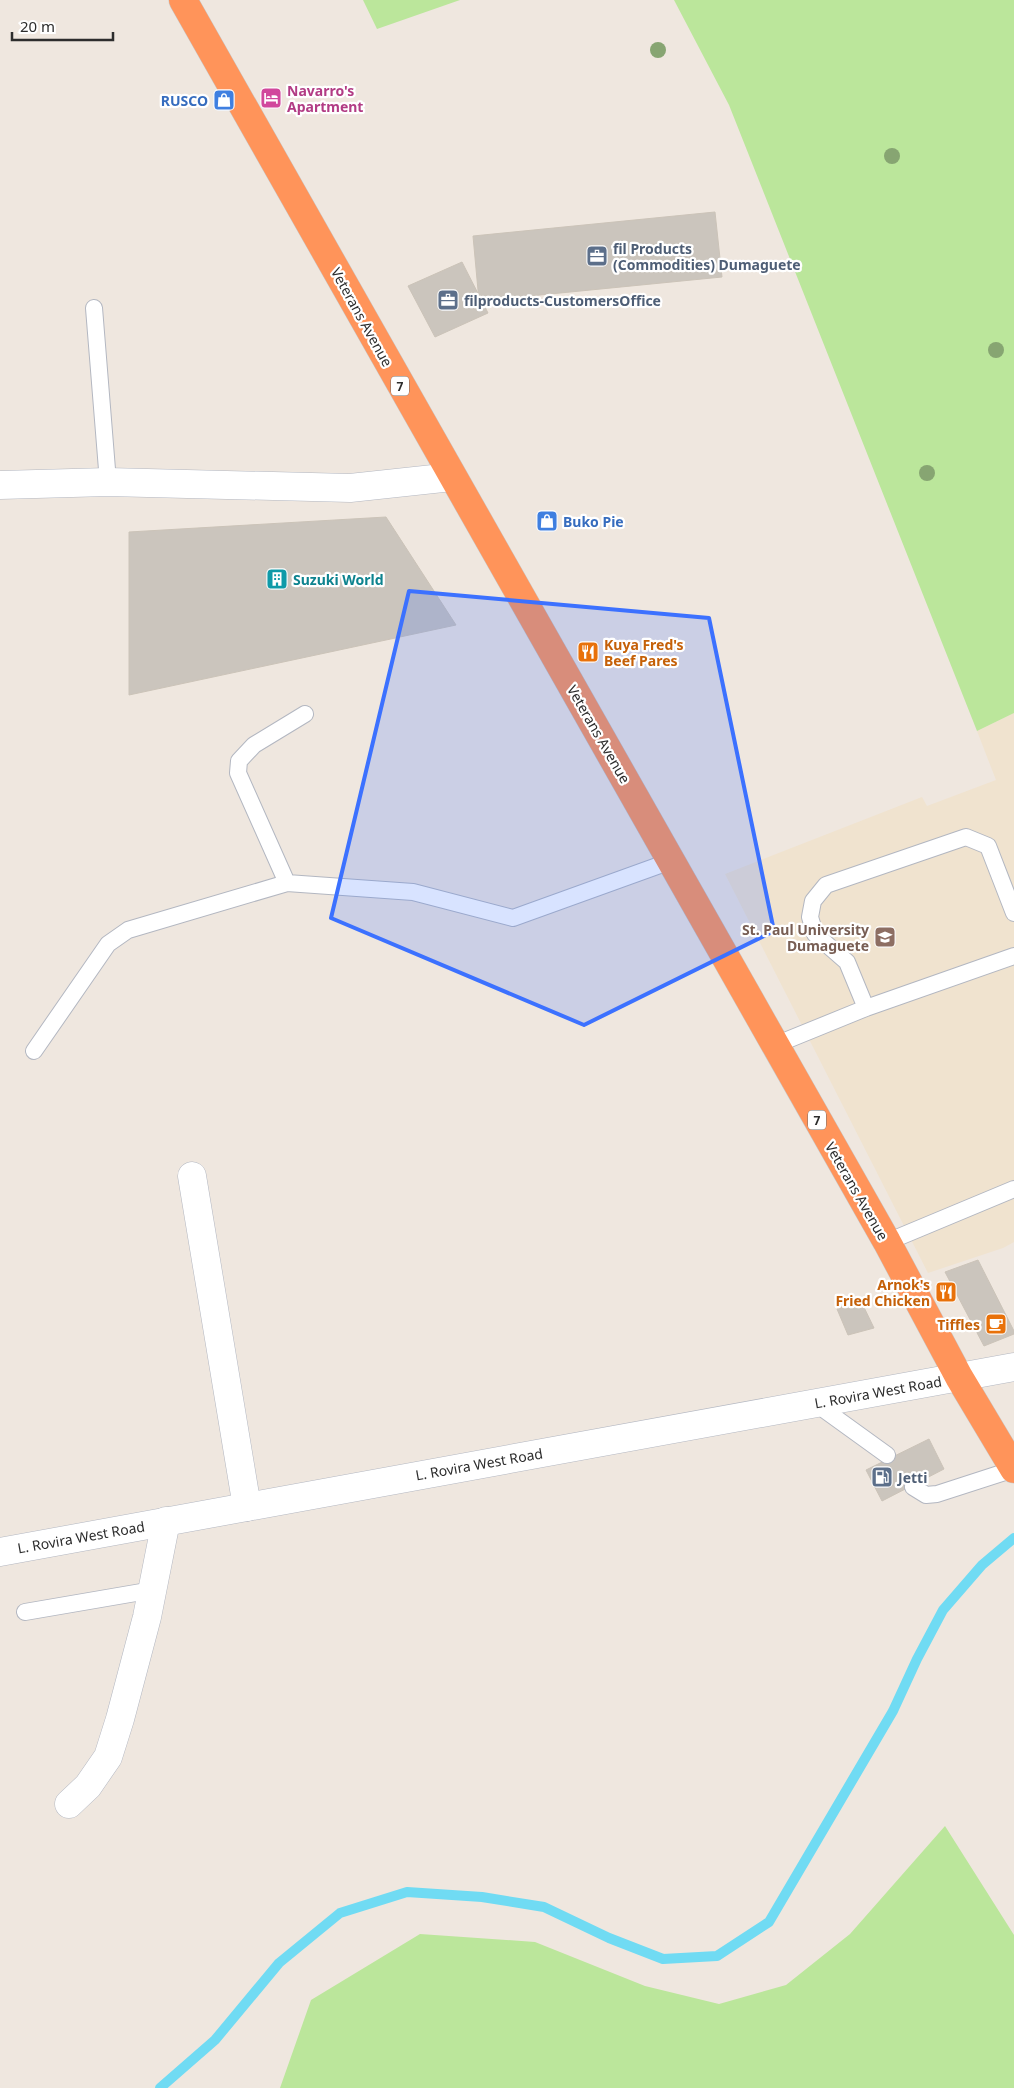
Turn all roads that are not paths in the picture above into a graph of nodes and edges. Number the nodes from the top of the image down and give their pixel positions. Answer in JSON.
{"nodes":[{"id":1,"x":183,"y":0,"type":"edge"},
{"id":2,"x":94,"y":308,"type":"dead end"},
{"id":3,"x":452,"y":477,"type":"junction"},
{"id":4,"x":108,"y":482,"type":"junction"},
{"id":5,"x":0,"y":485,"type":"edge"},
{"id":6,"x":305,"y":714,"type":"dead end"},
{"id":7,"x":671,"y":861,"type":"junction"},
{"id":8,"x":287,"y":883,"type":"junction"},
{"id":9,"x":1014,"y":913,"type":"edge"},
{"id":10,"x":1014,"y":956,"type":"edge"},
{"id":11,"x":866,"y":1008,"type":"junction"},
{"id":12,"x":775,"y":1045,"type":"junction"},
{"id":13,"x":34,"y":1052,"type":"dead end"},
{"id":14,"x":192,"y":1176,"type":"dead end"},
{"id":15,"x":1014,"y":1189,"type":"edge"},
{"id":16,"x":886,"y":1242,"type":"junction"},
{"id":17,"x":1014,"y":1367,"type":"edge"},
{"id":18,"x":959,"y":1377,"type":"junction"},
{"id":19,"x":815,"y":1403,"type":"junction"},
{"id":20,"x":887,"y":1455,"type":"dead end"},
{"id":21,"x":1014,"y":1469,"type":"edge"},
{"id":22,"x":913,"y":1487,"type":"dead end"},
{"id":23,"x":247,"y":1507,"type":"junction"},
{"id":24,"x":166,"y":1521,"type":"junction"},
{"id":25,"x":0,"y":1552,"type":"edge"},
{"id":26,"x":153,"y":1590,"type":"junction"},
{"id":27,"x":25,"y":1612,"type":"dead end"},
{"id":28,"x":69,"y":1804,"type":"dead end"}],
"edges":[{"from":1,"to":3,"type":"highway","name":"Veterans Avenue","number":"7"},
{"from":2,"to":4,"type":"lane"},
{"from":3,"to":4,"type":"street"},
{"from":3,"to":7,"type":"highway","name":"Veterans Avenue","number":"7"},
{"from":4,"to":5,"type":"street"},
{"from":6,"to":8,"type":"lane"},
{"from":7,"to":8,"type":"lane"},
{"from":7,"to":12,"type":"highway","name":"Veterans Avenue","number":"7"},
{"from":8,"to":13,"type":"lane"},
{"from":9,"to":11,"type":"lane"},
{"from":10,"to":11,"type":"lane"},
{"from":11,"to":12,"type":"lane"},
{"from":12,"to":16,"type":"highway","name":"Veterans Avenue","number":"7"},
{"from":14,"to":23,"type":"street"},
{"from":15,"to":16,"type":"lane"},
{"from":16,"to":18,"type":"highway","name":"Veterans Avenue","number":"7"},
{"from":17,"to":18,"type":"street","name":"L. Rovira West Road"},
{"from":18,"to":19,"type":"street","name":"L. Rovira West Road"},
{"from":18,"to":21,"type":"highway","name":"Veterans Avenue","number":"7"},
{"from":19,"to":20,"type":"lane"},
{"from":19,"to":23,"type":"street","name":"L. Rovira West Road"},
{"from":21,"to":22,"type":"lane"},
{"from":23,"to":24,"type":"street","name":"L. Rovira West Road"},
{"from":24,"to":25,"type":"street","name":"L. Rovira West Road"},
{"from":24,"to":26,"type":"street"},
{"from":26,"to":27,"type":"lane"},
{"from":26,"to":28,"type":"street"}]}
